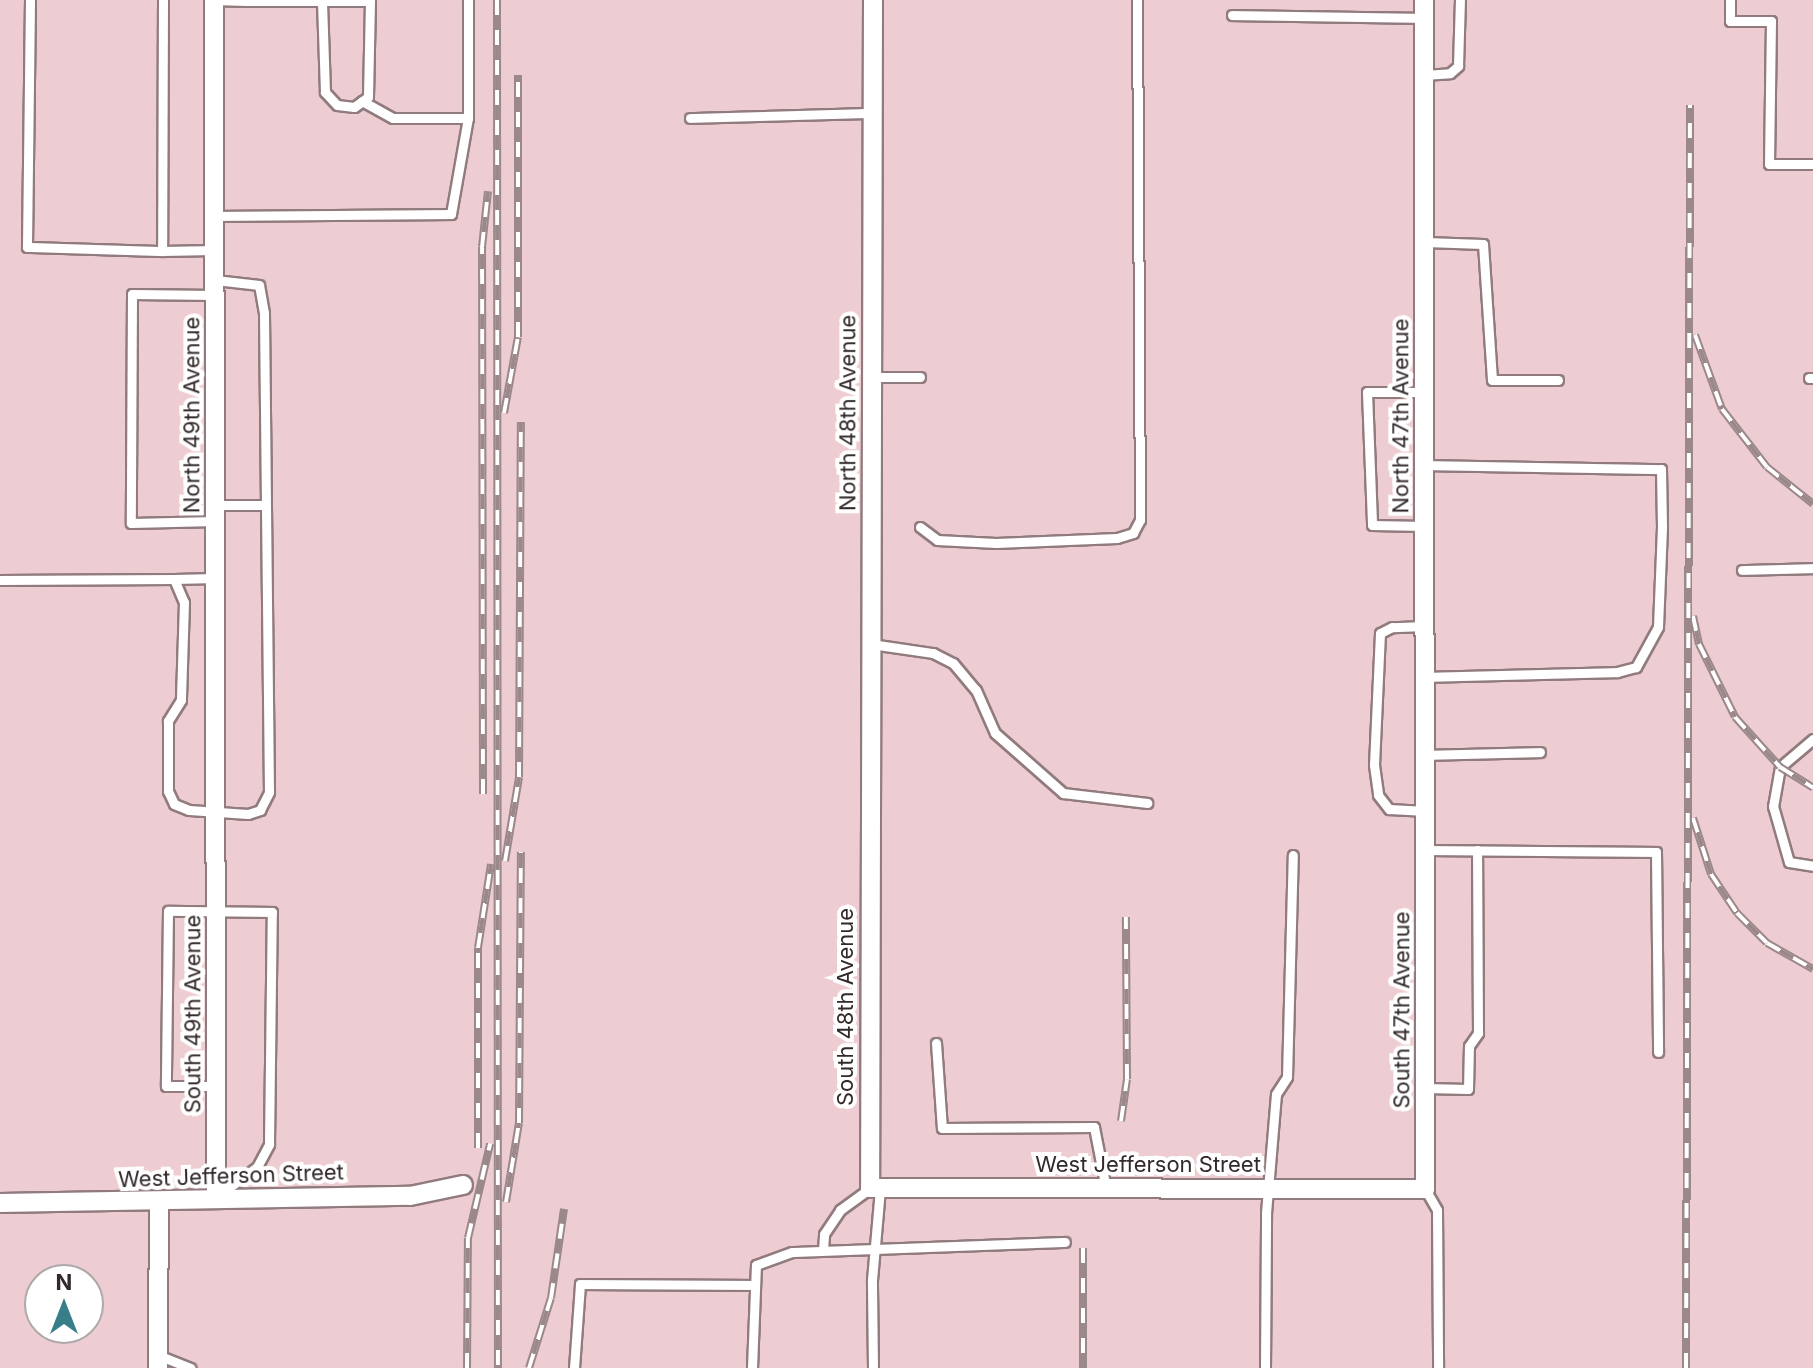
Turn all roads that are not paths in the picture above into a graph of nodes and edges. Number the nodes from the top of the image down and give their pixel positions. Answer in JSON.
{"nodes":[{"id":1,"x":30,"y":0,"type":"edge"},
{"id":2,"x":163,"y":0,"type":"edge"},
{"id":3,"x":214,"y":0,"type":"edge"},
{"id":4,"x":370,"y":0,"type":"edge"},
{"id":5,"x":468,"y":0,"type":"edge"},
{"id":6,"x":873,"y":0,"type":"edge"},
{"id":7,"x":1137,"y":0,"type":"edge"},
{"id":8,"x":1460,"y":0,"type":"edge"},
{"id":9,"x":1730,"y":0,"type":"edge"},
{"id":10,"x":322,"y":1,"type":"edge"},
{"id":11,"x":1424,"y":9,"type":"edge"},
{"id":12,"x":1232,"y":15,"type":"dead end"},
{"id":13,"x":1424,"y":75,"type":"junction"},
{"id":14,"x":362,"y":101,"type":"junction"},
{"id":15,"x":872,"y":113,"type":"junction"},
{"id":16,"x":468,"y":118,"type":"junction"},
{"id":17,"x":690,"y":118,"type":"dead end"},
{"id":18,"x":1813,"y":164,"type":"edge"},
{"id":19,"x":215,"y":216,"type":"junction"},
{"id":20,"x":1425,"y":242,"type":"junction"},
{"id":21,"x":215,"y":250,"type":"junction"},
{"id":22,"x":162,"y":251,"type":"junction"},
{"id":23,"x":215,"y":288,"type":"junction"},
{"id":24,"x":872,"y":377,"type":"junction"},
{"id":25,"x":920,"y":377,"type":"dead end"},
{"id":26,"x":1558,"y":380,"type":"dead end"},
{"id":27,"x":1425,"y":392,"type":"junction"},
{"id":28,"x":1425,"y":465,"type":"junction"},
{"id":29,"x":263,"y":505,"type":"junction"},
{"id":30,"x":216,"y":513,"type":"junction"},
{"id":31,"x":1425,"y":526,"type":"junction"},
{"id":32,"x":920,"y":527,"type":"dead end"},
{"id":33,"x":1813,"y":568,"type":"edge"},
{"id":34,"x":1742,"y":570,"type":"dead end"},
{"id":35,"x":216,"y":578,"type":"junction"},
{"id":36,"x":174,"y":579,"type":"junction"},
{"id":37,"x":0,"y":580,"type":"edge"},
{"id":38,"x":1426,"y":626,"type":"junction"},
{"id":39,"x":871,"y":644,"type":"junction"},
{"id":40,"x":1426,"y":677,"type":"junction"},
{"id":41,"x":1813,"y":739,"type":"edge"},
{"id":42,"x":1540,"y":752,"type":"dead end"},
{"id":43,"x":1426,"y":755,"type":"junction"},
{"id":44,"x":1147,"y":803,"type":"dead end"},
{"id":45,"x":1426,"y":811,"type":"junction"},
{"id":46,"x":217,"y":822,"type":"junction"},
{"id":47,"x":870,"y":826,"type":"joint"},
{"id":48,"x":1426,"y":841,"type":"junction"},
{"id":49,"x":1477,"y":850,"type":"junction"},
{"id":50,"x":1293,"y":855,"type":"dead end"},
{"id":51,"x":1813,"y":866,"type":"edge"},
{"id":52,"x":217,"y":911,"type":"junction"},
{"id":53,"x":936,"y":1043,"type":"dead end"},
{"id":54,"x":1658,"y":1052,"type":"dead end"},
{"id":55,"x":217,"y":1086,"type":"junction"},
{"id":56,"x":1425,"y":1088,"type":"junction"},
{"id":57,"x":463,"y":1185,"type":"dead end"},
{"id":58,"x":875,"y":1188,"type":"junction"},
{"id":59,"x":1268,"y":1188,"type":"junction"},
{"id":60,"x":1106,"y":1189,"type":"junction"},
{"id":61,"x":1425,"y":1189,"type":"junction"},
{"id":62,"x":216,"y":1197,"type":"junction"},
{"id":63,"x":0,"y":1203,"type":"edge"},
{"id":64,"x":159,"y":1203,"type":"junction"},
{"id":65,"x":1065,"y":1242,"type":"dead end"},
{"id":66,"x":875,"y":1248,"type":"junction"},
{"id":67,"x":823,"y":1250,"type":"junction"},
{"id":68,"x":755,"y":1285,"type":"junction"},
{"id":69,"x":158,"y":1361,"type":"edge"},
{"id":70,"x":191,"y":1368,"type":"edge"},
{"id":71,"x":574,"y":1368,"type":"edge"},
{"id":72,"x":752,"y":1368,"type":"edge"},
{"id":73,"x":873,"y":1368,"type":"edge"},
{"id":74,"x":1265,"y":1368,"type":"edge"},
{"id":75,"x":1438,"y":1368,"type":"edge"}],
"edges":[{"from":1,"to":22,"type":"lane"},
{"from":2,"to":22,"type":"lane"},
{"from":3,"to":10,"type":"lane"},
{"from":3,"to":19,"type":"street","name":"North 49th Avenue"},
{"from":4,"to":10,"type":"lane"},
{"from":4,"to":14,"type":"lane"},
{"from":5,"to":16,"type":"lane"},
{"from":6,"to":15,"type":"street","name":"North 48th Avenue"},
{"from":7,"to":32,"type":"lane"},
{"from":8,"to":13,"type":"lane"},
{"from":9,"to":18,"type":"lane"},
{"from":10,"to":14,"type":"lane"},
{"from":11,"to":12,"type":"lane"},
{"from":11,"to":13,"type":"street","name":"North 47th Avenue"},
{"from":13,"to":20,"type":"street","name":"North 47th Avenue"},
{"from":14,"to":16,"type":"lane"},
{"from":15,"to":17,"type":"lane"},
{"from":15,"to":24,"type":"street","name":"North 48th Avenue"},
{"from":16,"to":19,"type":"lane"},
{"from":19,"to":21,"type":"street","name":"North 49th Avenue"},
{"from":20,"to":26,"type":"lane"},
{"from":20,"to":27,"type":"street","name":"North 47th Avenue"},
{"from":21,"to":22,"type":"lane"},
{"from":21,"to":23,"type":"street","name":"North 49th Avenue"},
{"from":23,"to":29,"type":"lane"},
{"from":23,"to":30,"type":"street","name":"North 49th Avenue"},
{"from":23,"to":30,"type":"lane"},
{"from":24,"to":25,"type":"lane"},
{"from":24,"to":39,"type":"street","name":"North 48th Avenue"},
{"from":27,"to":28,"type":"street","name":"North 47th Avenue"},
{"from":27,"to":31,"type":"lane"},
{"from":28,"to":31,"type":"street","name":"North 47th Avenue"},
{"from":28,"to":40,"type":"lane"},
{"from":29,"to":30,"type":"lane"},
{"from":29,"to":46,"type":"lane"},
{"from":30,"to":35,"type":"street","name":"North 49th Avenue"},
{"from":31,"to":38,"type":"street","name":"North 47th Avenue"},
{"from":33,"to":34,"type":"lane"},
{"from":35,"to":36,"type":"lane"},
{"from":35,"to":46,"type":"street","name":"North 49th Avenue"},
{"from":36,"to":37,"type":"lane"},
{"from":36,"to":46,"type":"lane"},
{"from":38,"to":40,"type":"street","name":"North 47th Avenue"},
{"from":38,"to":45,"type":"lane"},
{"from":39,"to":44,"type":"lane"},
{"from":39,"to":47,"type":"street","name":"North 48th Avenue"},
{"from":40,"to":43,"type":"street","name":"North 47th Avenue"},
{"from":41,"to":51,"type":"lane"},
{"from":42,"to":43,"type":"lane"},
{"from":43,"to":45,"type":"street","name":"North 47th Avenue"},
{"from":45,"to":48,"type":"street","name":"North 47th Avenue"},
{"from":46,"to":52,"type":"street","name":"South 49th Avenue"},
{"from":47,"to":58,"type":"street","name":"South 48th Avenue"},
{"from":48,"to":49,"type":"lane"},
{"from":48,"to":56,"type":"street","name":"South 47th Avenue"},
{"from":49,"to":54,"type":"lane"},
{"from":49,"to":56,"type":"lane"},
{"from":50,"to":59,"type":"lane"},
{"from":52,"to":55,"type":"street","name":"South 49th Avenue"},
{"from":52,"to":55,"type":"lane"},
{"from":52,"to":62,"type":"lane"},
{"from":53,"to":60,"type":"lane"},
{"from":55,"to":62,"type":"street","name":"South 49th Avenue"},
{"from":56,"to":61,"type":"street","name":"South 47th Avenue"},
{"from":57,"to":62,"type":"street","name":"West Jefferson Street"},
{"from":58,"to":60,"type":"street","name":"West Jefferson Street"},
{"from":58,"to":66,"type":"lane"},
{"from":58,"to":67,"type":"lane"},
{"from":59,"to":60,"type":"street","name":"West Jefferson Street"},
{"from":59,"to":61,"type":"street","name":"West Jefferson Street"},
{"from":59,"to":74,"type":"lane"},
{"from":61,"to":75,"type":"lane"},
{"from":62,"to":64,"type":"street","name":"West Jefferson Street"},
{"from":63,"to":64,"type":"street","name":"West Jefferson Street"},
{"from":64,"to":69,"type":"street"},
{"from":65,"to":66,"type":"lane"},
{"from":66,"to":67,"type":"lane"},
{"from":66,"to":73,"type":"lane"},
{"from":67,"to":68,"type":"lane"},
{"from":68,"to":71,"type":"lane"},
{"from":68,"to":72,"type":"lane"},
{"from":69,"to":70,"type":"lane"}]}
